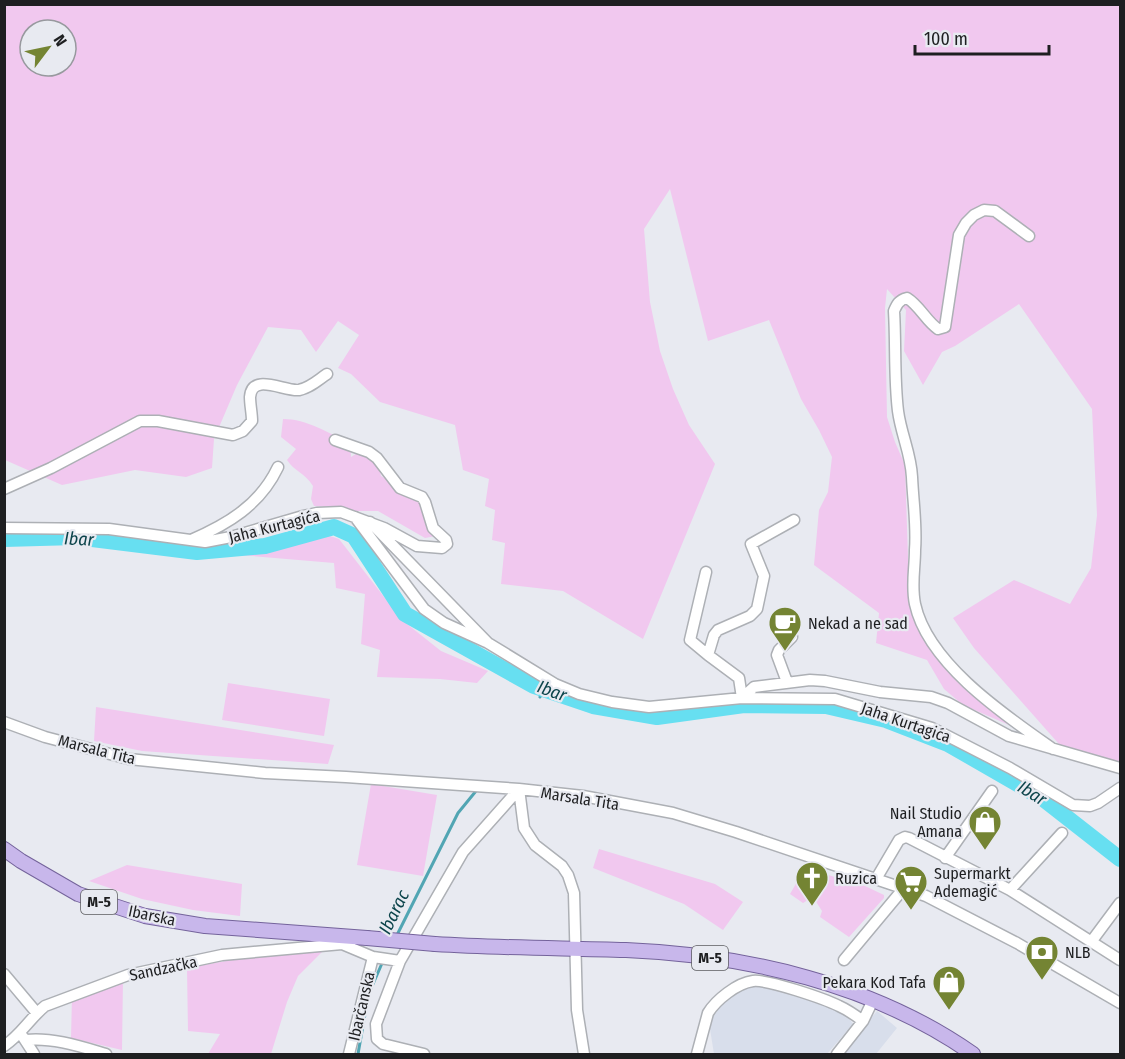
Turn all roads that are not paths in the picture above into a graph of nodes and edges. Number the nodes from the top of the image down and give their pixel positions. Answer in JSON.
{"nodes":[{"id":1,"x":1029,"y":236,"type":"dead end"},
{"id":2,"x":327,"y":374,"type":"dead end"},
{"id":3,"x":335,"y":440,"type":"dead end"},
{"id":4,"x":278,"y":467,"type":"dead end"},
{"id":5,"x":4,"y":489,"type":"edge"},
{"id":6,"x":355,"y":516,"type":"junction"},
{"id":7,"x":794,"y":520,"type":"dead end"},
{"id":8,"x":370,"y":522,"type":"junction"},
{"id":9,"x":4,"y":528,"type":"edge"},
{"id":10,"x":191,"y":540,"type":"junction"},
{"id":11,"x":706,"y":572,"type":"dead end"},
{"id":12,"x":792,"y":637,"type":"dead end"},
{"id":13,"x":488,"y":643,"type":"junction"},
{"id":14,"x":708,"y":655,"type":"junction"},
{"id":15,"x":787,"y":682,"type":"junction"},
{"id":16,"x":742,"y":698,"type":"junction"},
{"id":17,"x":4,"y":722,"type":"edge"},
{"id":18,"x":1053,"y":749,"type":"junction"},
{"id":19,"x":1120,"y":768,"type":"edge"},
{"id":20,"x":1120,"y":788,"type":"edge"},
{"id":21,"x":519,"y":789,"type":"junction"},
{"id":22,"x":992,"y":791,"type":"dead end"},
{"id":23,"x":1062,"y":833,"type":"dead end"},
{"id":24,"x":4,"y":849,"type":"edge"},
{"id":25,"x":945,"y":858,"type":"junction"},
{"id":26,"x":876,"y":879,"type":"junction"},
{"id":27,"x":904,"y":888,"type":"junction"},
{"id":28,"x":1010,"y":890,"type":"junction"},
{"id":29,"x":1120,"y":903,"type":"edge"},
{"id":30,"x":343,"y":940,"type":"junction"},
{"id":31,"x":1091,"y":942,"type":"junction"},
{"id":32,"x":574,"y":950,"type":"junction"},
{"id":33,"x":386,"y":959,"type":"junction"},
{"id":34,"x":844,"y":960,"type":"dead end"},
{"id":35,"x":1120,"y":960,"type":"edge"},
{"id":36,"x":4,"y":974,"type":"edge"},
{"id":37,"x":873,"y":1000,"type":"junction"},
{"id":38,"x":1120,"y":1003,"type":"edge"},
{"id":39,"x":36,"y":1012,"type":"junction"},
{"id":40,"x":863,"y":1021,"type":"junction"},
{"id":41,"x":23,"y":1037,"type":"junction"},
{"id":42,"x":4,"y":1046,"type":"edge"},
{"id":43,"x":382,"y":1049,"type":"edge"},
{"id":44,"x":970,"y":1053,"type":"edge"},
{"id":45,"x":34,"y":1054,"type":"edge"},
{"id":46,"x":106,"y":1054,"type":"edge"},
{"id":47,"x":350,"y":1054,"type":"edge"},
{"id":48,"x":424,"y":1054,"type":"edge"},
{"id":49,"x":584,"y":1054,"type":"edge"},
{"id":50,"x":697,"y":1054,"type":"edge"},
{"id":51,"x":837,"y":1054,"type":"edge"}],
"edges":[{"from":1,"to":18,"type":"street"},
{"from":2,"to":5,"type":"street"},
{"from":3,"to":8,"type":"street"},
{"from":4,"to":10,"type":"street"},
{"from":6,"to":8,"type":"street"},
{"from":6,"to":10,"type":"street","name":"Jaha Kurtagića"},
{"from":6,"to":13,"type":"street","name":"Jaha Kurtagića"},
{"from":7,"to":14,"type":"street"},
{"from":8,"to":13,"type":"street","name":"Jaha Kurtagića"},
{"from":9,"to":10,"type":"street","name":"Jaha Kurtagića"},
{"from":11,"to":14,"type":"street"},
{"from":12,"to":15,"type":"street"},
{"from":13,"to":16,"type":"street","name":"Jaha Kurtagića"},
{"from":14,"to":16,"type":"street"},
{"from":15,"to":16,"type":"street","name":"Jaha Kurtagića"},
{"from":15,"to":18,"type":"street","name":"Jaha Kurtagića"},
{"from":16,"to":20,"type":"street","name":"Jaha Kurtagića"},
{"from":17,"to":21,"type":"street","name":"Marsala Tita"},
{"from":18,"to":19,"type":"street","name":"Jaha Kurtagića"},
{"from":21,"to":26,"type":"street","name":"Marsala Tita"},
{"from":21,"to":32,"type":"street"},
{"from":21,"to":33,"type":"street"},
{"from":22,"to":25,"type":"street"},
{"from":23,"to":28,"type":"street"},
{"from":24,"to":30,"type":"main road","name":"Ibarska","number":"M-5"},
{"from":25,"to":26,"type":"street"},
{"from":25,"to":28,"type":"street"},
{"from":26,"to":27,"type":"street","name":"Marsala Tita"},
{"from":27,"to":34,"type":"street"},
{"from":27,"to":38,"type":"street","name":"Marsala Tita"},
{"from":28,"to":31,"type":"street"},
{"from":29,"to":31,"type":"street"},
{"from":30,"to":32,"type":"main road","number":"M-5","bridge":true},
{"from":30,"to":33,"type":"street"},
{"from":30,"to":39,"type":"street","name":"Sandzačka"},
{"from":31,"to":35,"type":"street"},
{"from":32,"to":37,"type":"main road","number":"M-5"},
{"from":32,"to":49,"type":"street"},
{"from":33,"to":43,"type":"street"},
{"from":33,"to":47,"type":"street","name":"Ibarčanska"},
{"from":36,"to":39,"type":"street"},
{"from":37,"to":40,"type":"street"},
{"from":37,"to":44,"type":"main road","number":"M-5"},
{"from":39,"to":41,"type":"street","name":"Sandzačka"},
{"from":40,"to":50,"type":"street"},
{"from":40,"to":51,"type":"street"},
{"from":41,"to":42,"type":"street","name":"Sandzačka"},
{"from":41,"to":45,"type":"street"},
{"from":41,"to":46,"type":"street"},
{"from":43,"to":48,"type":"street"}]}
